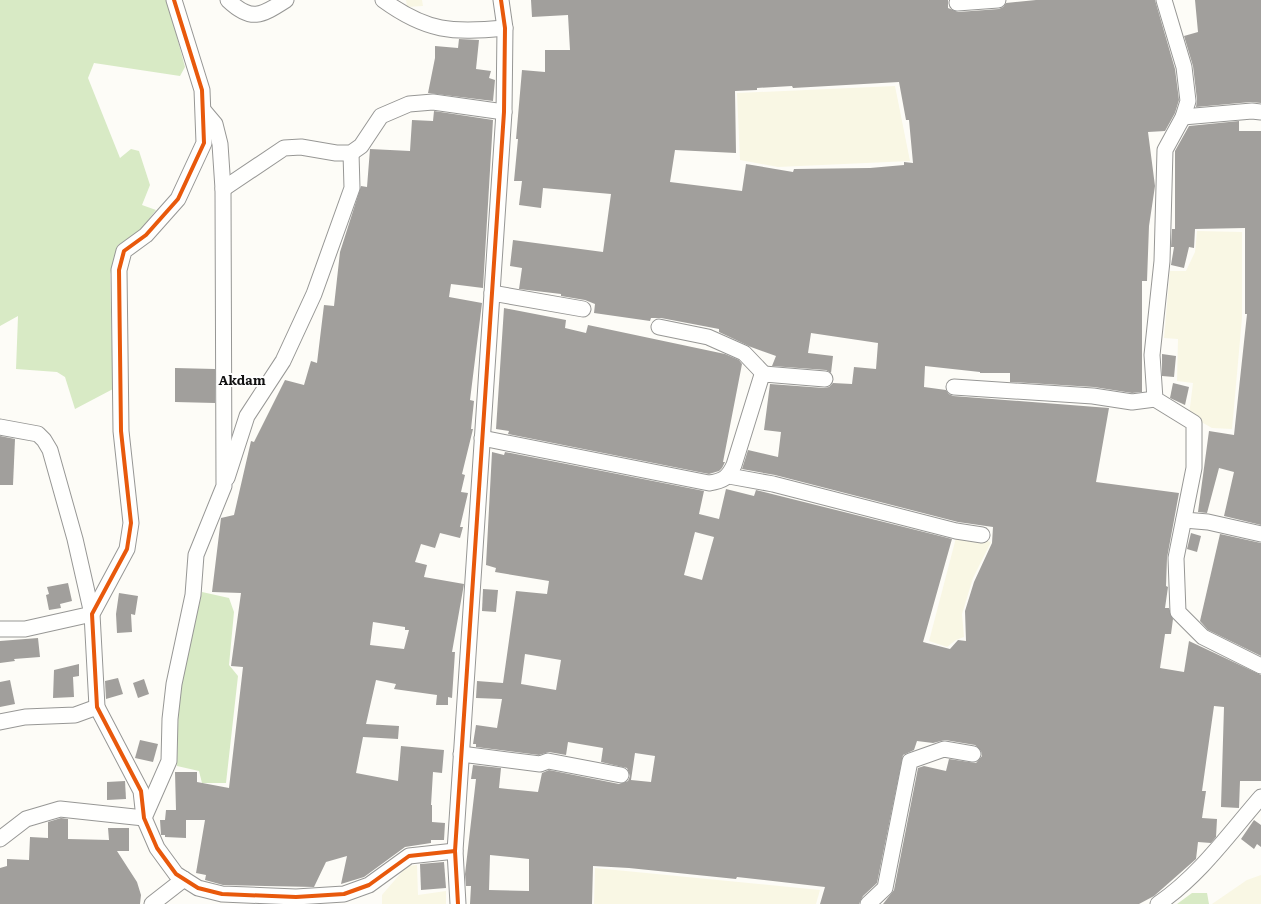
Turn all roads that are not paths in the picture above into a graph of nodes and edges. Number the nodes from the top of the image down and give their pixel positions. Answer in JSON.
{"nodes":[{"id":1,"x":174,"y":0,"type":"edge"},
{"id":2,"x":228,"y":0,"type":"edge"},
{"id":3,"x":286,"y":0,"type":"edge"},
{"id":4,"x":383,"y":0,"type":"edge"},
{"id":5,"x":501,"y":0,"type":"edge"},
{"id":6,"x":998,"y":0,"type":"edge"},
{"id":7,"x":1164,"y":0,"type":"edge"},
{"id":8,"x":957,"y":3,"type":"dead end"},
{"id":9,"x":505,"y":28,"type":"junction"},
{"id":10,"x":204,"y":111,"type":"junction"},
{"id":11,"x":504,"y":112,"type":"junction"},
{"id":12,"x":1261,"y":112,"type":"edge"},
{"id":13,"x":1183,"y":117,"type":"junction"},
{"id":14,"x":351,"y":153,"type":"junction"},
{"id":15,"x":223,"y":189,"type":"junction"},
{"id":16,"x":492,"y":293,"type":"junction"},
{"id":17,"x":583,"y":309,"type":"dead end"},
{"id":18,"x":659,"y":327,"type":"dead end"},
{"id":19,"x":764,"y":374,"type":"junction"},
{"id":20,"x":825,"y":379,"type":"dead end"},
{"id":21,"x":954,"y":387,"type":"dead end"},
{"id":22,"x":1156,"y":399,"type":"junction"},
{"id":23,"x":0,"y":427,"type":"edge"},
{"id":24,"x":482,"y":438,"type":"junction"},
{"id":25,"x":729,"y":476,"type":"junction"},
{"id":26,"x":224,"y":486,"type":"junction"},
{"id":27,"x":1184,"y":520,"type":"junction"},
{"id":28,"x":1261,"y":534,"type":"edge"},
{"id":29,"x":982,"y":535,"type":"dead end"},
{"id":30,"x":92,"y":614,"type":"junction"},
{"id":31,"x":0,"y":629,"type":"edge"},
{"id":32,"x":1261,"y":666,"type":"edge"},
{"id":33,"x":97,"y":707,"type":"junction"},
{"id":34,"x":0,"y":722,"type":"edge"},
{"id":35,"x":461,"y":754,"type":"junction"},
{"id":36,"x":973,"y":754,"type":"dead end"},
{"id":37,"x":621,"y":775,"type":"dead end"},
{"id":38,"x":1261,"y":797,"type":"edge"},
{"id":39,"x":144,"y":818,"type":"junction"},
{"id":40,"x":0,"y":839,"type":"edge"},
{"id":41,"x":455,"y":851,"type":"junction"},
{"id":42,"x":184,"y":879,"type":"junction"},
{"id":43,"x":152,"y":904,"type":"edge"},
{"id":44,"x":458,"y":904,"type":"edge"},
{"id":45,"x":868,"y":904,"type":"edge"},
{"id":46,"x":1158,"y":904,"type":"edge"}],
"edges":[{"from":1,"to":10,"type":"street"},
{"from":2,"to":3,"type":"street"},
{"from":4,"to":9,"type":"street"},
{"from":5,"to":9,"type":"street"},
{"from":6,"to":8,"type":"street"},
{"from":7,"to":13,"type":"street"},
{"from":9,"to":11,"type":"street"},
{"from":10,"to":15,"type":"street"},
{"from":10,"to":30,"type":"street"},
{"from":11,"to":14,"type":"street"},
{"from":11,"to":16,"type":"street"},
{"from":12,"to":13,"type":"street"},
{"from":13,"to":22,"type":"street"},
{"from":14,"to":15,"type":"street"},
{"from":14,"to":26,"type":"street"},
{"from":15,"to":26,"type":"street"},
{"from":16,"to":17,"type":"street"},
{"from":16,"to":24,"type":"street"},
{"from":18,"to":19,"type":"street"},
{"from":19,"to":20,"type":"street"},
{"from":19,"to":25,"type":"street"},
{"from":21,"to":22,"type":"street"},
{"from":22,"to":27,"type":"street"},
{"from":23,"to":30,"type":"street"},
{"from":24,"to":25,"type":"street"},
{"from":24,"to":35,"type":"street"},
{"from":25,"to":29,"type":"street"},
{"from":26,"to":39,"type":"street"},
{"from":27,"to":28,"type":"street"},
{"from":27,"to":32,"type":"street"},
{"from":30,"to":31,"type":"street"},
{"from":30,"to":33,"type":"street"},
{"from":33,"to":34,"type":"street"},
{"from":33,"to":39,"type":"street"},
{"from":35,"to":37,"type":"street"},
{"from":35,"to":41,"type":"street"},
{"from":36,"to":45,"type":"street"},
{"from":38,"to":46,"type":"street"},
{"from":39,"to":40,"type":"street"},
{"from":39,"to":42,"type":"street"},
{"from":41,"to":42,"type":"street"},
{"from":41,"to":44,"type":"street"},
{"from":42,"to":43,"type":"street"}]}
